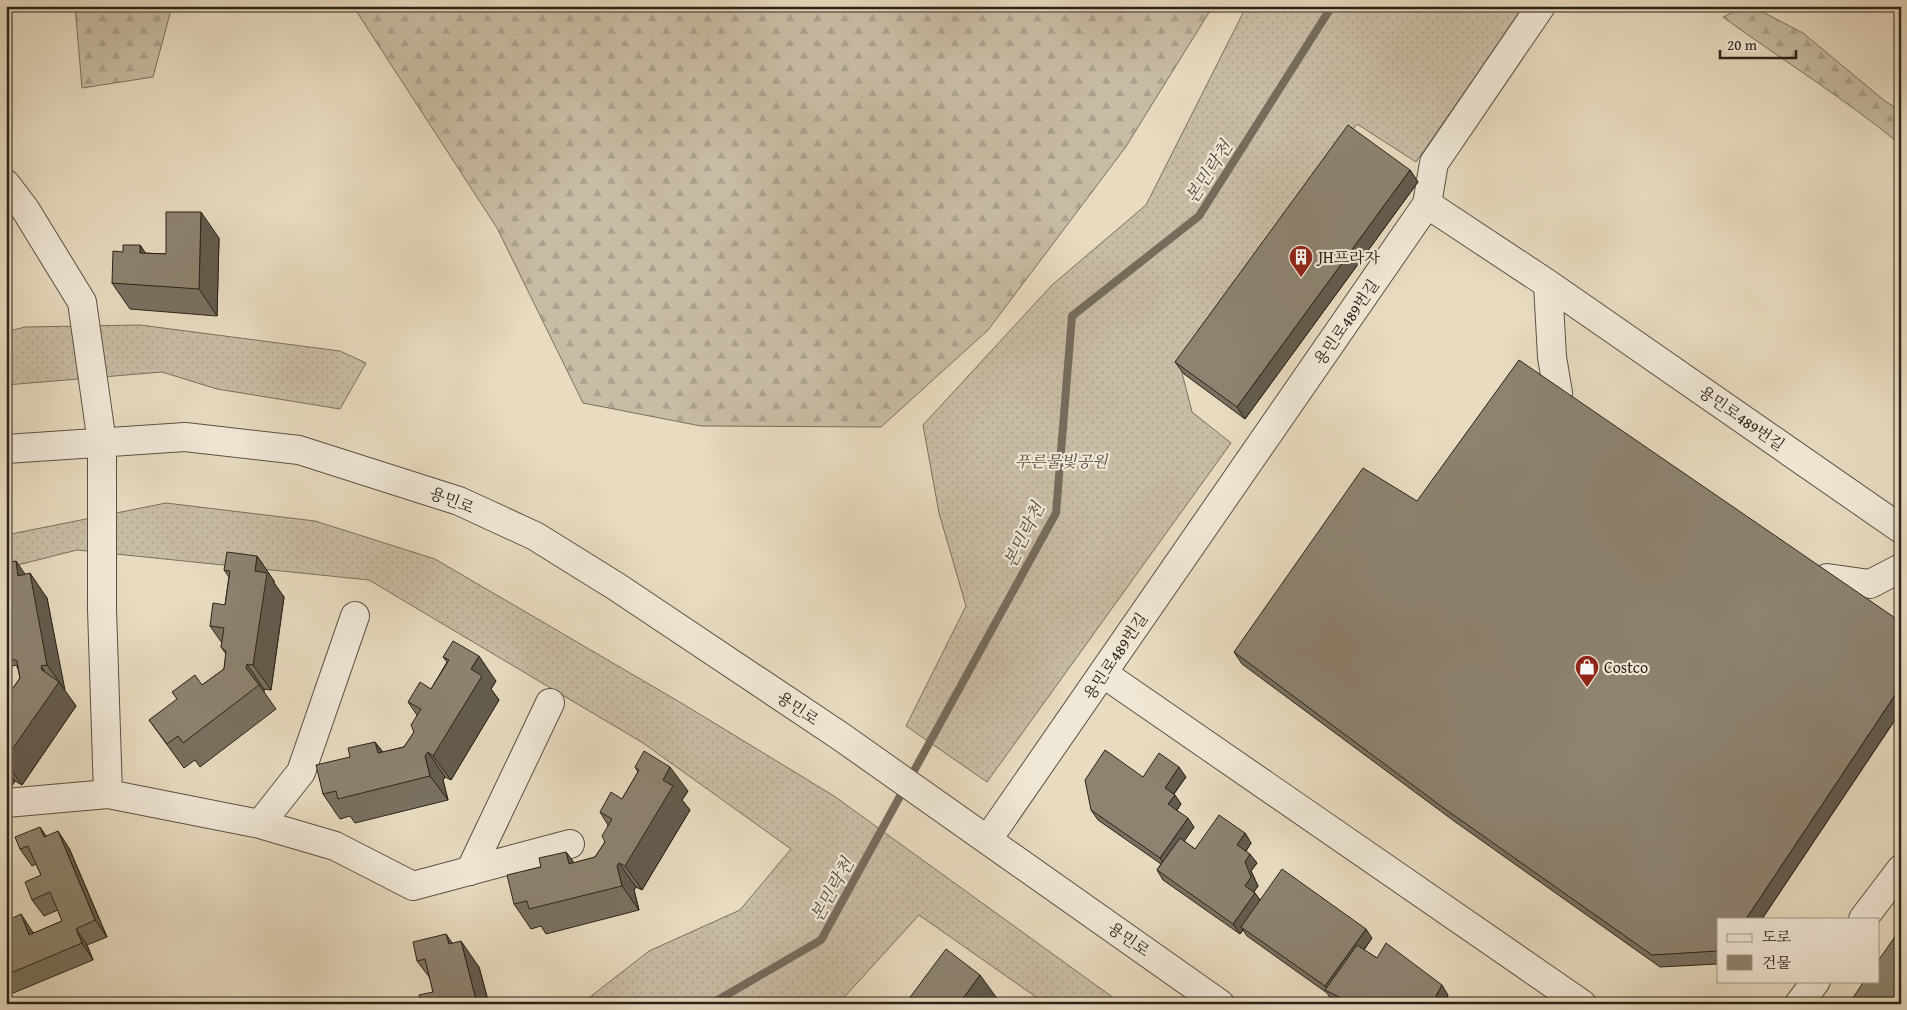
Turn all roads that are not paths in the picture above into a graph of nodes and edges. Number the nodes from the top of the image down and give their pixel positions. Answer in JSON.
{"nodes":[{"id":1,"x":1541,"y":6,"type":"edge"},
{"id":2,"x":6,"y":184,"type":"edge"},
{"id":3,"x":1427,"y":204,"type":"junction"},
{"id":4,"x":1548,"y":284,"type":"junction"},
{"id":5,"x":1558,"y":393,"type":"edge"},
{"id":6,"x":102,"y":442,"type":"junction"},
{"id":7,"x":6,"y":449,"type":"edge"},
{"id":8,"x":1901,"y":529,"type":"edge"},
{"id":9,"x":1901,"y":568,"type":"edge"},
{"id":10,"x":1827,"y":578,"type":"edge"},
{"id":11,"x":355,"y":616,"type":"dead end"},
{"id":12,"x":1104,"y":674,"type":"junction"},
{"id":13,"x":550,"y":703,"type":"dead end"},
{"id":14,"x":108,"y":794,"type":"junction"},
{"id":15,"x":6,"y":803,"type":"edge"},
{"id":16,"x":260,"y":824,"type":"junction"},
{"id":17,"x":988,"y":839,"type":"junction"},
{"id":18,"x":570,"y":844,"type":"dead end"},
{"id":19,"x":1901,"y":869,"type":"edge"},
{"id":20,"x":470,"y":871,"type":"junction"},
{"id":21,"x":1864,"y":918,"type":"edge"},
{"id":22,"x":1815,"y":982,"type":"edge"},
{"id":23,"x":1220,"y":1004,"type":"edge"},
{"id":24,"x":1582,"y":1004,"type":"edge"},
{"id":25,"x":1799,"y":1004,"type":"edge"}],
"edges":[{"from":1,"to":3,"type":"street"},
{"from":2,"to":6,"type":"street"},
{"from":3,"to":4,"type":"street","name":"용민로489번길"},
{"from":3,"to":12,"type":"street","name":"용민로489번길"},
{"from":4,"to":5,"type":"street"},
{"from":4,"to":8,"type":"street","name":"용민로489번길"},
{"from":6,"to":7,"type":"street","name":"용민로"},
{"from":6,"to":14,"type":"street"},
{"from":6,"to":17,"type":"street","name":"용민로"},
{"from":9,"to":10,"type":"street"},
{"from":11,"to":16,"type":"street"},
{"from":12,"to":17,"type":"street","name":"용민로489번길"},
{"from":12,"to":24,"type":"street"},
{"from":13,"to":20,"type":"street"},
{"from":14,"to":15,"type":"street"},
{"from":14,"to":16,"type":"street"},
{"from":16,"to":20,"type":"street"},
{"from":17,"to":23,"type":"street","name":"용민로"},
{"from":18,"to":20,"type":"street"},
{"from":19,"to":21,"type":"street"},
{"from":22,"to":25,"type":"street"}]}
